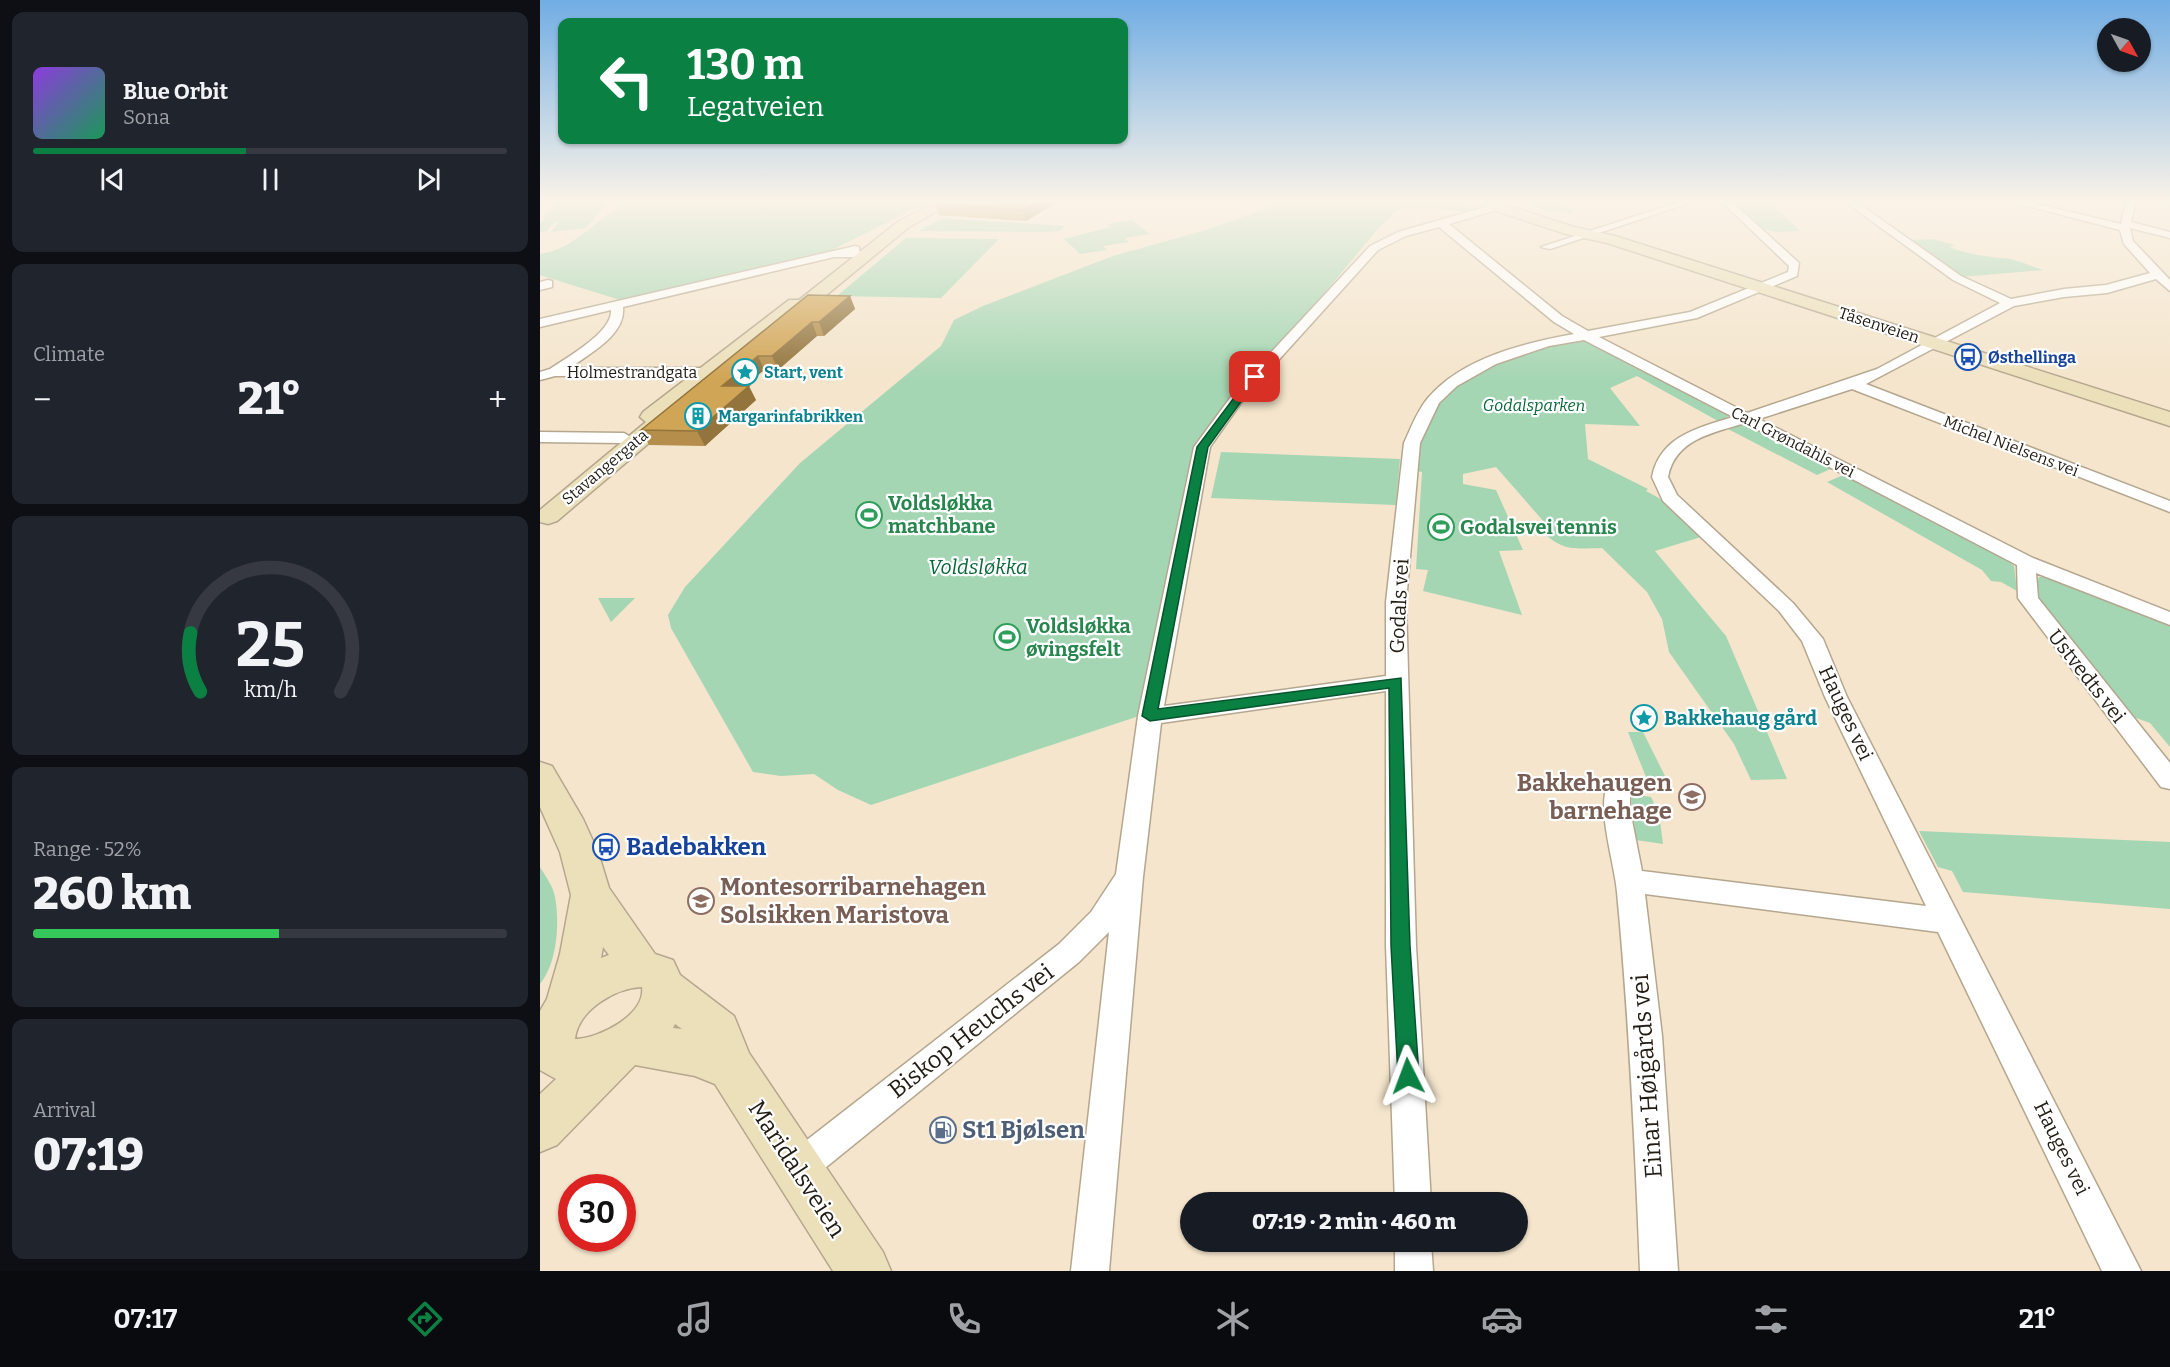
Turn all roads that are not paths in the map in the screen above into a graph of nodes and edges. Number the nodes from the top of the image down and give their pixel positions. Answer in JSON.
{"nodes":[{"id":1,"x":806,"y":260,"type":"edge"},
{"id":2,"x":842,"y":260,"type":"edge"},
{"id":3,"x":846,"y":260,"type":"edge"},
{"id":4,"x":1363,"y":260,"type":"edge"},
{"id":5,"x":1489,"y":260,"type":"edge"},
{"id":6,"x":1673,"y":260,"type":"edge"},
{"id":7,"x":1790,"y":260,"type":"edge"},
{"id":8,"x":1933,"y":260,"type":"edge"},
{"id":9,"x":2160,"y":270,"type":"edge"},
{"id":10,"x":2170,"y":286,"type":"edge"},
{"id":11,"x":1759,"y":287,"type":"junction"},
{"id":12,"x":2010,"y":303,"type":"junction"},
{"id":13,"x":617,"y":305,"type":"junction"},
{"id":14,"x":540,"y":323,"type":"edge"},
{"id":15,"x":1585,"y":335,"type":"junction"},
{"id":16,"x":1935,"y":344,"type":"junction"},
{"id":17,"x":555,"y":372,"type":"junction"},
{"id":18,"x":709,"y":372,"type":"junction"},
{"id":19,"x":540,"y":376,"type":"edge"},
{"id":20,"x":1853,"y":384,"type":"junction"},
{"id":21,"x":1747,"y":418,"type":"junction"},
{"id":22,"x":2170,"y":419,"type":"edge"},
{"id":23,"x":540,"y":437,"type":"edge"},
{"id":24,"x":624,"y":438,"type":"junction"},
{"id":25,"x":2170,"y":507,"type":"edge"},
{"id":26,"x":542,"y":514,"type":"edge"},
{"id":27,"x":2025,"y":562,"type":"junction"},
{"id":28,"x":2170,"y":619,"type":"edge"},
{"id":29,"x":1396,"y":682,"type":"junction"},
{"id":30,"x":1150,"y":716,"type":"junction"},
{"id":31,"x":540,"y":775,"type":"edge"},
{"id":32,"x":2170,"y":780,"type":"edge"},
{"id":33,"x":1617,"y":791,"type":"dead end"},
{"id":34,"x":1129,"y":877,"type":"junction"},
{"id":35,"x":1630,"y":881,"type":"junction"},
{"id":36,"x":591,"y":895,"type":"junction"},
{"id":37,"x":1950,"y":921,"type":"junction"},
{"id":38,"x":653,"y":978,"type":"junction"},
{"id":39,"x":568,"y":1002,"type":"junction"},
{"id":40,"x":623,"y":1047,"type":"junction"},
{"id":41,"x":545,"y":1051,"type":"edge"},
{"id":42,"x":730,"y":1067,"type":"junction"},
{"id":43,"x":540,"y":1128,"type":"edge"},
{"id":44,"x":797,"y":1169,"type":"junction"},
{"id":45,"x":1412,"y":1192,"type":"edge"},
{"id":46,"x":1413,"y":1252,"type":"edge"},
{"id":47,"x":864,"y":1271,"type":"edge"},
{"id":48,"x":1090,"y":1271,"type":"edge"},
{"id":49,"x":1414,"y":1271,"type":"edge"},
{"id":50,"x":1659,"y":1271,"type":"edge"},
{"id":51,"x":2122,"y":1271,"type":"edge"}],
"edges":[{"from":1,"to":13,"type":"street"},
{"from":2,"to":26,"type":"main road","name":"Stavangergata"},
{"from":3,"to":18,"type":"main road","name":"Stavangergata"},
{"from":4,"to":30,"type":"street","name":"Biskop Heuchs vei"},
{"from":5,"to":15,"type":"street","name":"Carl Grøndahls vei"},
{"from":6,"to":11,"type":"main road","name":"Tåsenveien"},
{"from":7,"to":11,"type":"street","name":"Godals vei"},
{"from":8,"to":12,"type":"street"},
{"from":9,"to":10,"type":"street"},
{"from":9,"to":12,"type":"street"},
{"from":11,"to":15,"type":"street","name":"Godals vei"},
{"from":11,"to":16,"type":"main road","name":"Tåsenveien"},
{"from":12,"to":16,"type":"street"},
{"from":13,"to":14,"type":"street"},
{"from":13,"to":17,"type":"street","name":"Holmestrandgata"},
{"from":15,"to":21,"type":"street","name":"Carl Grøndahls vei"},
{"from":15,"to":29,"type":"street","name":"Godals vei"},
{"from":16,"to":20,"type":"street","name":"Hauges vei"},
{"from":16,"to":22,"type":"main road","name":"Tåsenveien"},
{"from":17,"to":18,"type":"street","name":"Holmestrandgata"},
{"from":17,"to":19,"type":"street","name":"Holmestrandgata"},
{"from":18,"to":24,"type":"main road","name":"Stavangergata"},
{"from":20,"to":21,"type":"street","name":"Hauges vei"},
{"from":20,"to":25,"type":"street","name":"Michel Nielsens vei"},
{"from":21,"to":27,"type":"street","name":"Carl Grøndahls vei"},
{"from":21,"to":37,"type":"street","name":"Hauges vei"},
{"from":23,"to":24,"type":"street","name":"Stavangergata"},
{"from":24,"to":26,"type":"main road","name":"Stavangergata"},
{"from":27,"to":28,"type":"street","name":"Carl Grøndahls vei"},
{"from":27,"to":32,"type":"street","name":"Ustvedts vei"},
{"from":29,"to":30,"type":"street"},
{"from":29,"to":45,"type":"street","name":"Godals vei"},
{"from":30,"to":34,"type":"street","name":"Biskop Heuchs vei"},
{"from":31,"to":36,"type":"main road"},
{"from":33,"to":35,"type":"street","name":"Einar Høigårds vei"},
{"from":34,"to":44,"type":"street","name":"Biskop Heuchs vei"},
{"from":34,"to":48,"type":"street","name":"Biskop Heuchs vei"},
{"from":35,"to":37,"type":"street"},
{"from":35,"to":50,"type":"street","name":"Einar Høigårds vei"},
{"from":36,"to":38,"type":"main road","name":"Maridalsveien"},
{"from":36,"to":39,"type":"main road"},
{"from":37,"to":51,"type":"street","name":"Hauges vei"},
{"from":38,"to":39,"type":"main road"},
{"from":38,"to":40,"type":"main road"},
{"from":38,"to":42,"type":"main road","name":"Maridalsveien"},
{"from":39,"to":41,"type":"main road"},
{"from":40,"to":41,"type":"main road"},
{"from":40,"to":42,"type":"main road"},
{"from":40,"to":43,"type":"main road"},
{"from":42,"to":44,"type":"main road","name":"Maridalsveien"},
{"from":44,"to":47,"type":"main road","name":"Maridalsveien"},
{"from":46,"to":49,"type":"street"}]}
